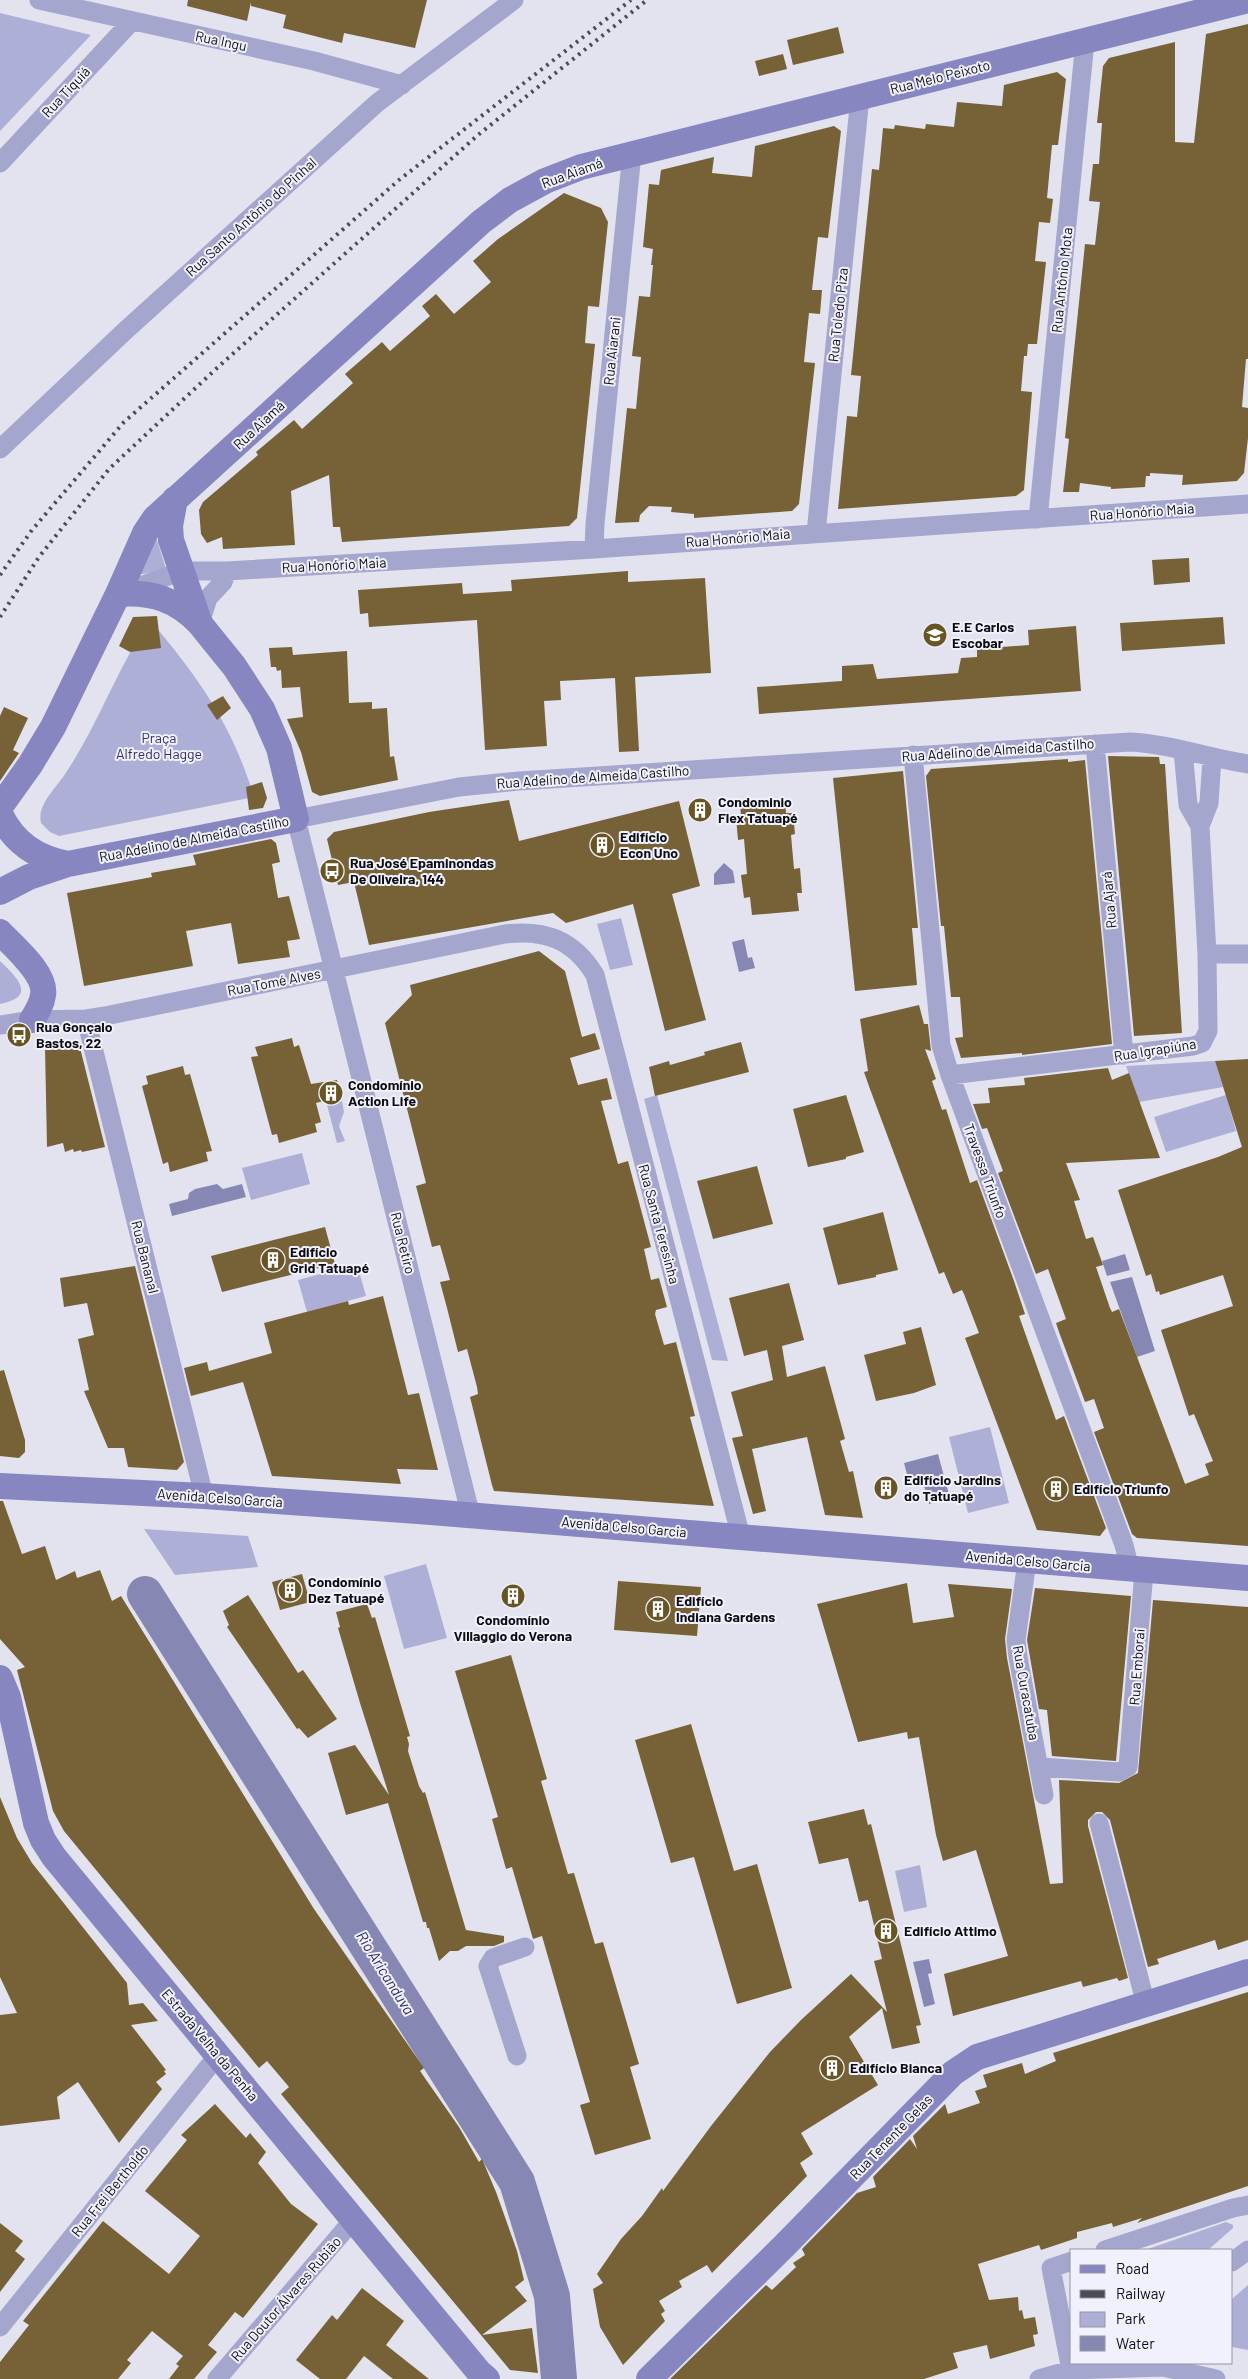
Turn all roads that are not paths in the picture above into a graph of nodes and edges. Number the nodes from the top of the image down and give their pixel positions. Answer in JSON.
{"nodes":[{"id":1,"x":39,"y":0,"type":"edge"},
{"id":2,"x":514,"y":0,"type":"edge"},
{"id":3,"x":1248,"y":0,"type":"edge"},
{"id":4,"x":132,"y":21,"type":"junction"},
{"id":5,"x":1085,"y":41,"type":"junction"},
{"id":6,"x":402,"y":85,"type":"junction"},
{"id":7,"x":860,"y":97,"type":"junction"},
{"id":8,"x":632,"y":154,"type":"junction"},
{"id":9,"x":0,"y":163,"type":"edge"},
{"id":10,"x":0,"y":449,"type":"edge"},
{"id":11,"x":175,"y":499,"type":"junction"},
{"id":12,"x":1248,"y":504,"type":"edge"},
{"id":13,"x":1038,"y":519,"type":"junction"},
{"id":14,"x":816,"y":534,"type":"junction"},
{"id":15,"x":594,"y":549,"type":"junction"},
{"id":16,"x":182,"y":571,"type":"junction"},
{"id":17,"x":227,"y":571,"type":"junction"},
{"id":18,"x":118,"y":594,"type":"junction"},
{"id":19,"x":200,"y":624,"type":"junction"},
{"id":20,"x":1095,"y":744,"type":"junction"},
{"id":21,"x":1198,"y":754,"type":"junction"},
{"id":22,"x":913,"y":755,"type":"junction"},
{"id":23,"x":1248,"y":764,"type":"edge"},
{"id":24,"x":0,"y":807,"type":"edge"},
{"id":25,"x":0,"y":814,"type":"edge"},
{"id":26,"x":296,"y":820,"type":"junction"},
{"id":27,"x":1200,"y":826,"type":"junction"},
{"id":28,"x":68,"y":864,"type":"junction"},
{"id":29,"x":0,"y":892,"type":"edge"},
{"id":30,"x":0,"y":932,"type":"edge"},
{"id":31,"x":546,"y":934,"type":"joint"},
{"id":32,"x":1206,"y":954,"type":"junction"},
{"id":33,"x":1248,"y":954,"type":"edge"},
{"id":34,"x":334,"y":970,"type":"junction"},
{"id":35,"x":86,"y":1019,"type":"junction"},
{"id":36,"x":32,"y":1020,"type":"junction"},
{"id":37,"x":0,"y":1025,"type":"edge"},
{"id":38,"x":1124,"y":1055,"type":"junction"},
{"id":39,"x":950,"y":1075,"type":"junction"},
{"id":40,"x":0,"y":1486,"type":"edge"},
{"id":41,"x":204,"y":1496,"type":"junction"},
{"id":42,"x":471,"y":1516,"type":"junction"},
{"id":43,"x":740,"y":1537,"type":"junction"},
{"id":44,"x":1026,"y":1561,"type":"junction"},
{"id":45,"x":1137,"y":1570,"type":"junction"},
{"id":46,"x":1248,"y":1578,"type":"edge"},
{"id":47,"x":0,"y":1678,"type":"edge"},
{"id":48,"x":1039,"y":1767,"type":"junction"},
{"id":49,"x":1044,"y":1795,"type":"dead end"},
{"id":50,"x":1099,"y":1823,"type":"dead end"},
{"id":51,"x":525,"y":1947,"type":"dead end"},
{"id":52,"x":1248,"y":1972,"type":"edge"},
{"id":53,"x":1146,"y":2005,"type":"junction"},
{"id":54,"x":218,"y":2055,"type":"junction"},
{"id":55,"x":517,"y":2056,"type":"dead end"},
{"id":56,"x":1248,"y":2205,"type":"edge"},
{"id":57,"x":354,"y":2219,"type":"junction"},
{"id":58,"x":1108,"y":2249,"type":"edge"},
{"id":59,"x":1248,"y":2250,"type":"edge"},
{"id":60,"x":1233,"y":2261,"type":"edge"},
{"id":61,"x":1070,"y":2262,"type":"edge"},
{"id":62,"x":0,"y":2327,"type":"edge"},
{"id":63,"x":1071,"y":2370,"type":"junction"},
{"id":64,"x":1164,"y":2370,"type":"edge"},
{"id":65,"x":217,"y":2379,"type":"edge"},
{"id":66,"x":487,"y":2379,"type":"edge"},
{"id":67,"x":649,"y":2379,"type":"edge"},
{"id":68,"x":1038,"y":2379,"type":"edge"},
{"id":69,"x":1216,"y":2379,"type":"edge"}],
"edges":[{"from":1,"to":4,"type":"street","name":"Rua Ingu"},
{"from":2,"to":6,"type":"street","name":"Rua Santo Antônio do Pinhal"},
{"from":3,"to":5,"type":"main road","name":"Rua Melo Peixoto"},
{"from":4,"to":6,"type":"street","name":"Rua Ingu"},
{"from":4,"to":9,"type":"street","name":"Rua Tiquiá"},
{"from":5,"to":7,"type":"main road","name":"Rua Melo Peixoto"},
{"from":5,"to":13,"type":"street","name":"Rua Antônio Mota"},
{"from":6,"to":10,"type":"street","name":"Rua Santo Antônio do Pinhal"},
{"from":7,"to":8,"type":"main road","name":"Rua Melo Peixoto"},
{"from":7,"to":14,"type":"street","name":"Rua Toledo Piza"},
{"from":8,"to":11,"type":"main road","name":"Rua Aiamá"},
{"from":8,"to":15,"type":"street","name":"Rua Aiarani"},
{"from":11,"to":16,"type":"main road"},
{"from":11,"to":18,"type":"main road","name":"Rua Aiamá"},
{"from":12,"to":13,"type":"street","name":"Rua Honório Maia"},
{"from":13,"to":14,"type":"street","name":"Rua Honório Maia"},
{"from":14,"to":15,"type":"street","name":"Rua Honório Maia"},
{"from":15,"to":17,"type":"street","name":"Rua Honório Maia"},
{"from":16,"to":17,"type":"street","name":"Rua Honório Maia"},
{"from":16,"to":18,"type":"street","name":"Rua Honório Maia"},
{"from":16,"to":19,"type":"main road"},
{"from":17,"to":19,"type":"street"},
{"from":18,"to":19,"type":"main road"},
{"from":18,"to":24,"type":"main road","name":"Rua Aiamá"},
{"from":19,"to":26,"type":"main road"},
{"from":20,"to":21,"type":"street","name":"Rua Adelino de Almeida Castilho"},
{"from":20,"to":22,"type":"street","name":"Rua Adelino de Almeida Castilho"},
{"from":20,"to":38,"type":"street","name":"Rua Ajará"},
{"from":21,"to":23,"type":"street","name":"Rua Adelino de Almeida Castilho"},
{"from":21,"to":27,"type":"street","name":"Rua Igrapiúna"},
{"from":21,"to":27,"type":"street","name":"Rua Igrapiúna"},
{"from":22,"to":26,"type":"street","name":"Rua Adelino de Almeida Castilho"},
{"from":22,"to":39,"type":"street","name":"Travessa Triunfo"},
{"from":25,"to":28,"type":"main road"},
{"from":26,"to":28,"type":"main road","name":"Rua Adelino de Almeida Castilho"},
{"from":26,"to":34,"type":"street","name":"Rua Retiro"},
{"from":27,"to":32,"type":"street","name":"Rua Igrapiúna"},
{"from":28,"to":29,"type":"main road","name":"Rua Adelino de Almeida Castilho"},
{"from":30,"to":36,"type":"main road"},
{"from":31,"to":34,"type":"street","name":"Rua Tomé Alves"},
{"from":31,"to":43,"type":"street","name":"Rua Santa Teresinha"},
{"from":32,"to":33,"type":"street"},
{"from":32,"to":38,"type":"street","name":"Rua Igrapiúna"},
{"from":34,"to":35,"type":"street","name":"Rua Tomé Alves"},
{"from":34,"to":42,"type":"street","name":"Rua Retiro"},
{"from":35,"to":36,"type":"street","name":"Rua Tomé Alves"},
{"from":35,"to":41,"type":"street","name":"Rua Bananal"},
{"from":36,"to":37,"type":"street","name":"Rua Tomé Alves"},
{"from":38,"to":39,"type":"street","name":"Rua Igrapiúna"},
{"from":39,"to":45,"type":"street","name":"Travessa Triunfo"},
{"from":40,"to":41,"type":"main road","name":"Avenida Celso Garcia"},
{"from":41,"to":42,"type":"main road","name":"Avenida Celso Garcia"},
{"from":42,"to":43,"type":"main road","name":"Avenida Celso Garcia"},
{"from":43,"to":44,"type":"main road","name":"Avenida Celso Garcia"},
{"from":44,"to":45,"type":"main road","name":"Avenida Celso Garcia"},
{"from":44,"to":48,"type":"street","name":"Rua Curacatuba"},
{"from":45,"to":46,"type":"main road","name":"Avenida Celso Garcia"},
{"from":45,"to":48,"type":"street","name":"Rua Emborai"},
{"from":47,"to":54,"type":"main road","name":"Estrada Velha da Penha"},
{"from":48,"to":49,"type":"street","name":"Rua Curacatuba"},
{"from":50,"to":53,"type":"street"},
{"from":51,"to":55,"type":"street"},
{"from":52,"to":53,"type":"main road","name":"Rua Tenente Gelas"},
{"from":53,"to":67,"type":"main road","name":"Rua Tenente Gelas"},
{"from":54,"to":57,"type":"main road","name":"Estrada Velha da Penha"},
{"from":54,"to":62,"type":"street","name":"Rua Frei Bertholdo"},
{"from":56,"to":58,"type":"street"},
{"from":57,"to":65,"type":"street","name":"Rua Doutor Álvares Rubião"},
{"from":57,"to":66,"type":"main road","name":"Estrada Velha da Penha"},
{"from":59,"to":60,"type":"street"},
{"from":61,"to":63,"type":"street"},
{"from":63,"to":64,"type":"street"},
{"from":63,"to":68,"type":"street"},
{"from":64,"to":69,"type":"street"}]}
